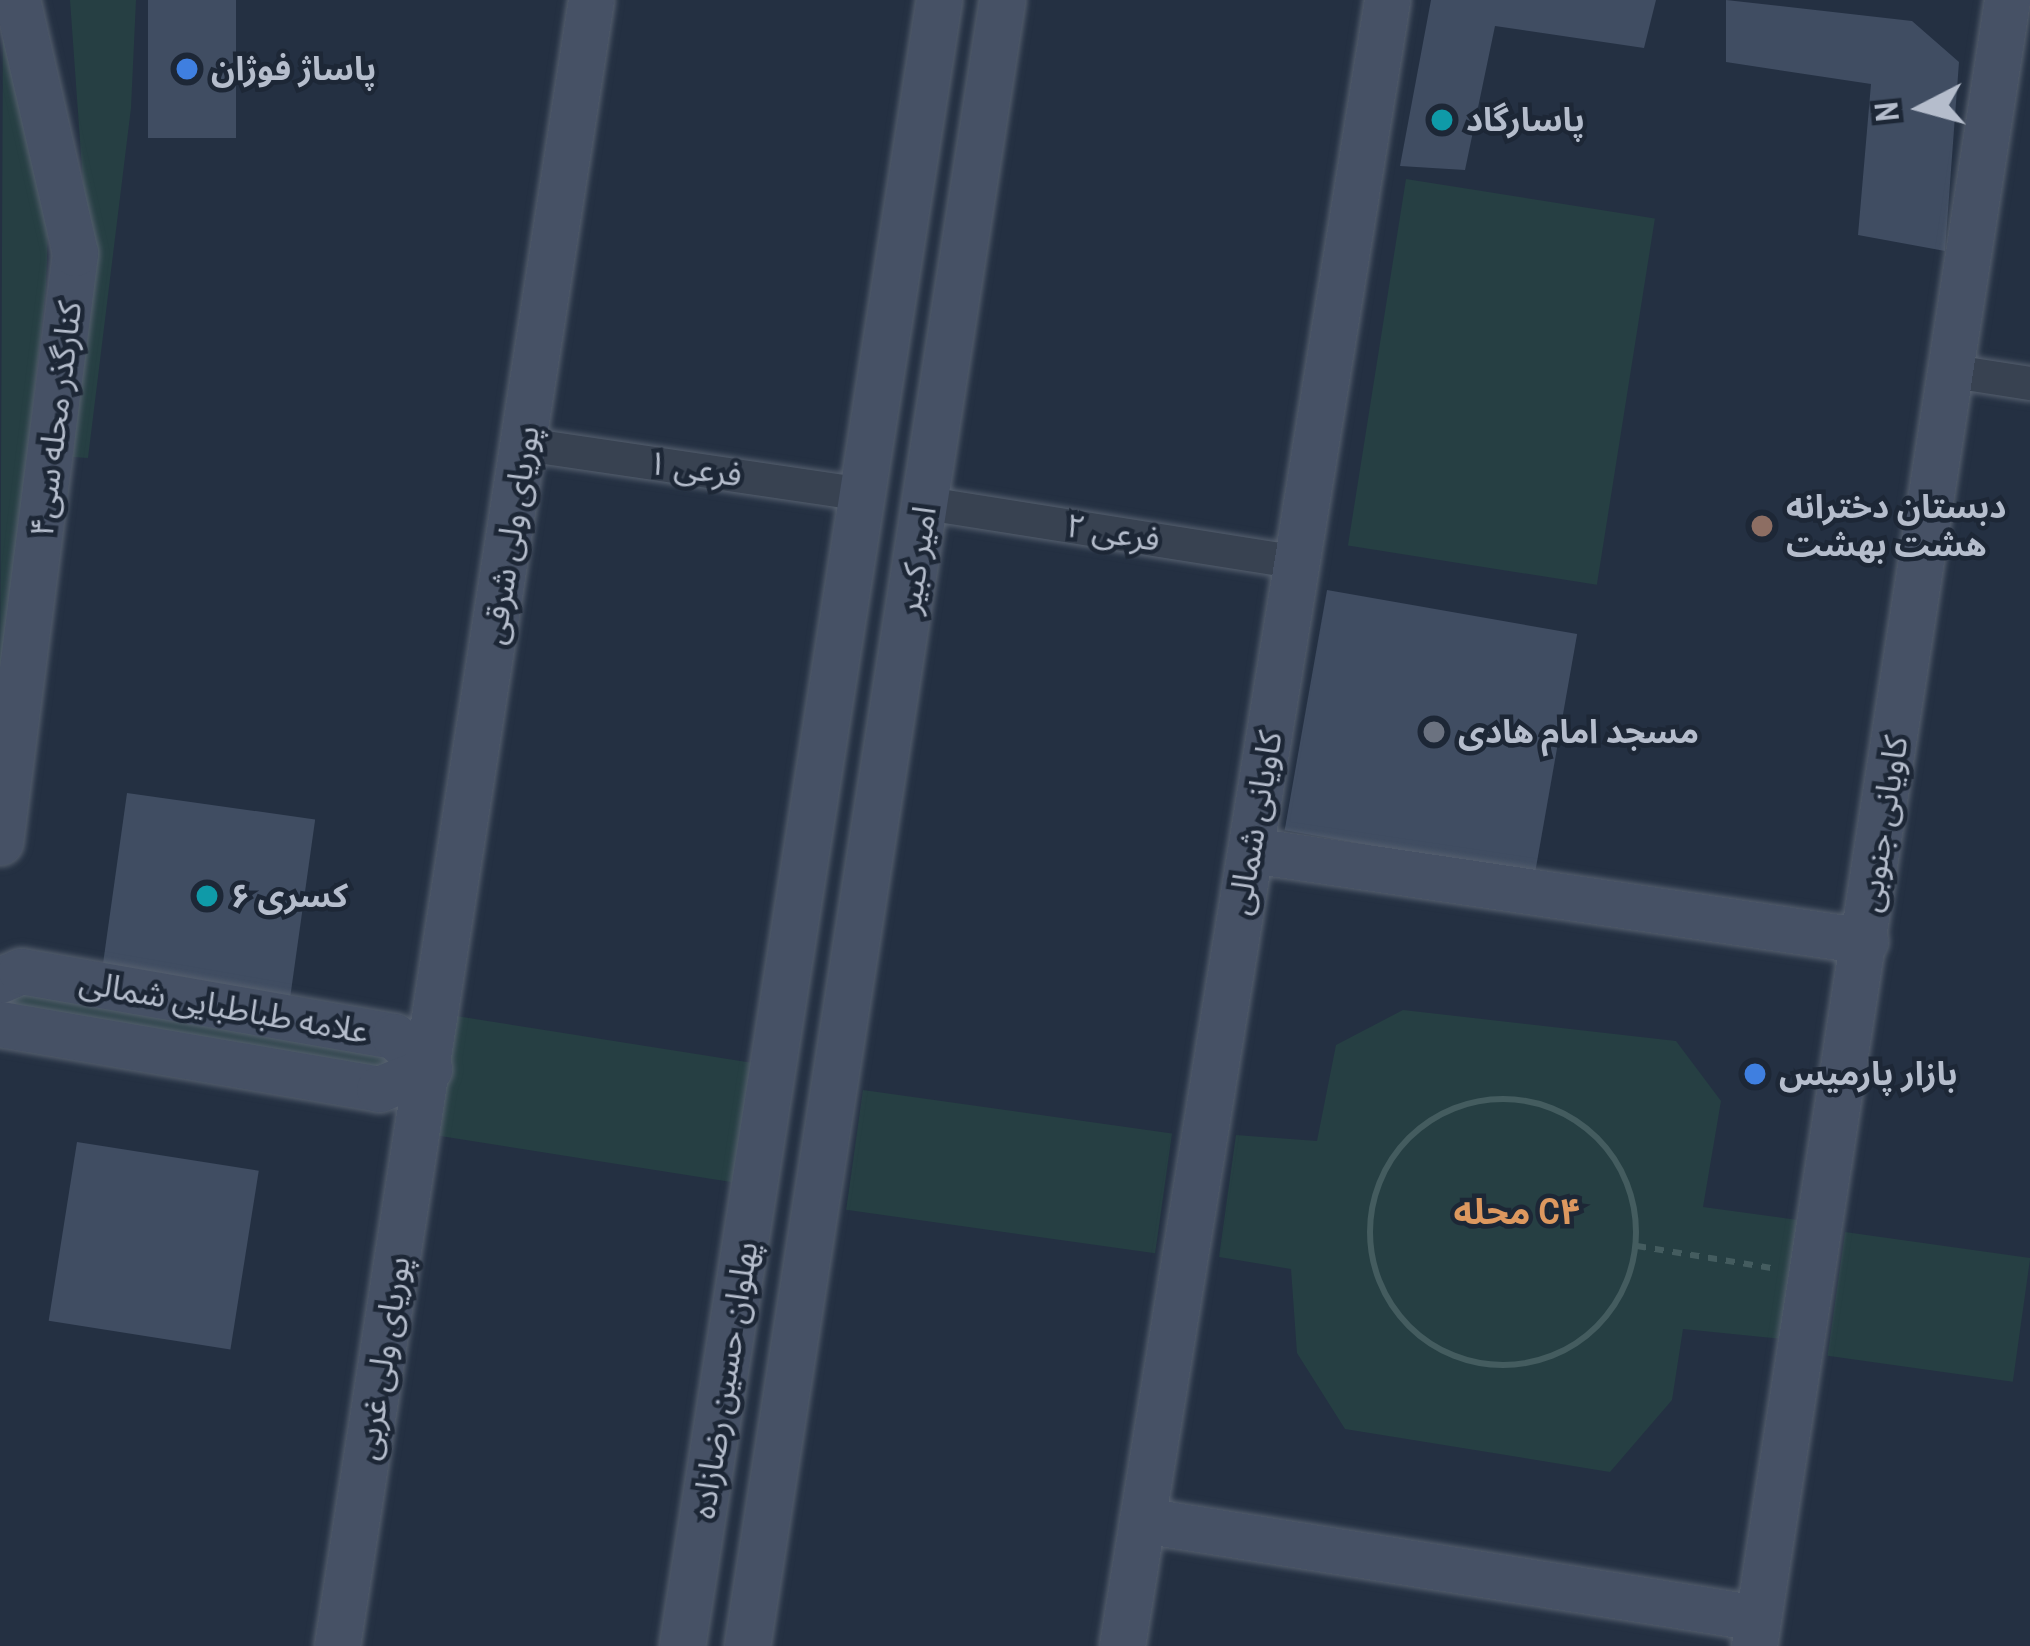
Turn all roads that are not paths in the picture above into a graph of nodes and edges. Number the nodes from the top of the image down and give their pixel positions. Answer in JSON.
{"nodes":[{"id":1,"x":17,"y":0,"type":"edge"},
{"id":2,"x":591,"y":0,"type":"edge"},
{"id":3,"x":939,"y":0,"type":"edge"},
{"id":4,"x":1002,"y":0,"type":"edge"},
{"id":5,"x":1387,"y":0,"type":"edge"},
{"id":6,"x":2007,"y":0,"type":"edge"},
{"id":7,"x":1953,"y":371,"type":"junction"},
{"id":8,"x":2030,"y":383,"type":"edge"},
{"id":9,"x":525,"y":444,"type":"junction"},
{"id":10,"x":864,"y":494,"type":"junction"},
{"id":11,"x":926,"y":503,"type":"junction"},
{"id":12,"x":1299,"y":562,"type":"junction"},
{"id":13,"x":0,"y":842,"type":"edge"},
{"id":14,"x":1251,"y":850,"type":"junction"},
{"id":15,"x":1865,"y":941,"type":"junction"},
{"id":16,"x":0,"y":980,"type":"edge"},
{"id":17,"x":782,"y":1020,"type":"junction"},
{"id":18,"x":0,"y":1024,"type":"edge"},
{"id":19,"x":844,"y":1028,"type":"junction"},
{"id":20,"x":430,"y":1070,"type":"junction"},
{"id":21,"x":770,"y":1113,"type":"joint"},
{"id":22,"x":830,"y":1119,"type":"joint"},
{"id":23,"x":751,"y":1225,"type":"junction"},
{"id":24,"x":813,"y":1234,"type":"junction"},
{"id":25,"x":1142,"y":1520,"type":"junction"},
{"id":26,"x":1756,"y":1632,"type":"edge"},
{"id":27,"x":337,"y":1646,"type":"edge"},
{"id":28,"x":682,"y":1646,"type":"edge"},
{"id":29,"x":747,"y":1646,"type":"edge"},
{"id":30,"x":1122,"y":1646,"type":"edge"}],
"edges":[{"from":1,"to":13,"type":"street","name":"کنارگذر محله سی۴"},
{"from":2,"to":9,"type":"street","name":"پوریای ولی شرقی"},
{"from":3,"to":10,"type":"street","name":"امیر کبیر"},
{"from":4,"to":11,"type":"street","name":"امیر کبیر"},
{"from":5,"to":12,"type":"street","name":"کاویانی شمالی"},
{"from":6,"to":7,"type":"street","name":"کاویانی جنوبی"},
{"from":7,"to":8,"type":"street"},
{"from":7,"to":15,"type":"street","name":"کاویانی جنوبی"},
{"from":9,"to":10,"type":"street","name":"فرعی ۱"},
{"from":9,"to":20,"type":"street","name":"پوریای ولی شرقی"},
{"from":10,"to":11,"type":"street"},
{"from":10,"to":17,"type":"street","name":"امیر کبیر"},
{"from":11,"to":12,"type":"street","name":"فرعی ۲"},
{"from":11,"to":19,"type":"street","name":"امیر کبیر"},
{"from":12,"to":14,"type":"street","name":"کاویانی شمالی"},
{"from":14,"to":15,"type":"street"},
{"from":14,"to":25,"type":"street","name":"کاویانی شمالی"},
{"from":15,"to":26,"type":"street","name":"کاویانی جنوبی"},
{"from":16,"to":20,"type":"street","name":"علامه طباطبایی شمالی"},
{"from":17,"to":19,"type":"street"},
{"from":17,"to":21,"type":"street","name":"امیر کبیر"},
{"from":18,"to":20,"type":"street","name":"علامه طباطبایی شمالی"},
{"from":19,"to":22,"type":"street","name":"امیر کبیر"},
{"from":20,"to":27,"type":"street","name":"پوریای ولی غربی"},
{"from":21,"to":23,"type":"street","name":"پهلوان حسین رضازاده"},
{"from":22,"to":24,"type":"street","name":"پهلوان حسین رضازاده"},
{"from":23,"to":24,"type":"street"},
{"from":23,"to":28,"type":"street","name":"پهلوان حسین رضازاده"},
{"from":24,"to":29,"type":"street","name":"پهلوان حسین رضازاده"},
{"from":25,"to":26,"type":"street"},
{"from":25,"to":30,"type":"street","name":"کاویانی شمالی"}]}
